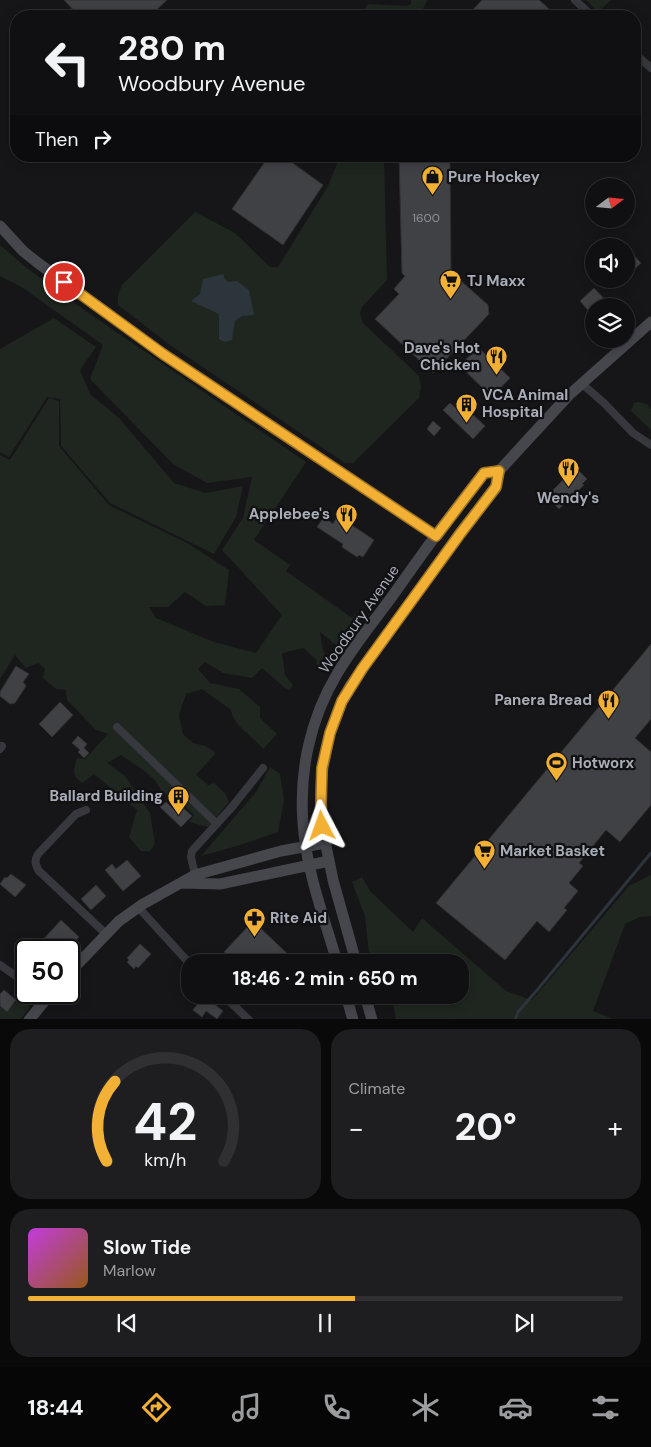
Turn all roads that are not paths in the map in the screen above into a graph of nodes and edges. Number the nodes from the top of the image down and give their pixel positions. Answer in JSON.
{"nodes":[{"id":1,"x":575,"y":0,"type":"edge"},
{"id":2,"x":586,"y":10,"type":"edge"},
{"id":3,"x":641,"y":59,"type":"edge"},
{"id":4,"x":651,"y":68,"type":"edge"},
{"id":5,"x":0,"y":226,"type":"edge"},
{"id":6,"x":651,"y":322,"type":"edge"},
{"id":7,"x":581,"y":383,"type":"junction"},
{"id":8,"x":651,"y":445,"type":"edge"},
{"id":9,"x":499,"y":471,"type":"junction"},
{"id":10,"x":433,"y":540,"type":"junction"},
{"id":11,"x":117,"y":727,"type":"dead end"},
{"id":12,"x":263,"y":768,"type":"dead end"},
{"id":13,"x":86,"y":810,"type":"dead end"},
{"id":14,"x":217,"y":824,"type":"junction"},
{"id":15,"x":325,"y":843,"type":"junction"},
{"id":16,"x":306,"y":846,"type":"junction"},
{"id":17,"x":329,"y":861,"type":"junction"},
{"id":18,"x":310,"y":864,"type":"junction"},
{"id":19,"x":195,"y":874,"type":"junction"},
{"id":20,"x":182,"y":883,"type":"junction"},
{"id":21,"x":138,"y":907,"type":"junction"},
{"id":22,"x":106,"y":934,"type":"junction"},
{"id":23,"x":181,"y":954,"type":"edge"},
{"id":24,"x":335,"y":954,"type":"edge"},
{"id":25,"x":354,"y":954,"type":"edge"},
{"id":26,"x":80,"y":961,"type":"edge"},
{"id":27,"x":0,"y":965,"type":"edge"},
{"id":28,"x":15,"y":975,"type":"edge"},
{"id":29,"x":39,"y":1004,"type":"edge"},
{"id":30,"x":232,"y":1004,"type":"edge"},
{"id":31,"x":349,"y":1004,"type":"edge"},
{"id":32,"x":368,"y":1004,"type":"edge"},
{"id":33,"x":30,"y":1019,"type":"edge"},
{"id":34,"x":248,"y":1019,"type":"edge"},
{"id":35,"x":353,"y":1019,"type":"edge"},
{"id":36,"x":372,"y":1019,"type":"edge"}],
"edges":[{"from":1,"to":2,"type":"street"},
{"from":3,"to":4,"type":"street"},
{"from":5,"to":10,"type":"main road"},
{"from":6,"to":7,"type":"main road","name":"Woodbury Avenue"},
{"from":7,"to":8,"type":"street"},
{"from":7,"to":9,"type":"main road","name":"Woodbury Avenue"},
{"from":9,"to":10,"type":"main road","name":"Woodbury Avenue"},
{"from":9,"to":15,"type":"main road","name":"Woodbury Avenue"},
{"from":10,"to":16,"type":"main road","name":"Woodbury Avenue"},
{"from":11,"to":14,"type":"street"},
{"from":12,"to":14,"type":"street"},
{"from":13,"to":22,"type":"street"},
{"from":14,"to":19,"type":"street"},
{"from":15,"to":16,"type":"main road"},
{"from":15,"to":17,"type":"main road","name":"Woodbury Avenue"},
{"from":16,"to":18,"type":"main road","name":"Woodbury Avenue"},
{"from":16,"to":19,"type":"main road"},
{"from":17,"to":18,"type":"main road"},
{"from":17,"to":25,"type":"main road","name":"Woodbury Avenue"},
{"from":18,"to":20,"type":"main road"},
{"from":18,"to":24,"type":"main road","name":"Woodbury Avenue"},
{"from":19,"to":20,"type":"main road"},
{"from":20,"to":21,"type":"main road"},
{"from":21,"to":22,"type":"main road"},
{"from":21,"to":23,"type":"street"},
{"from":22,"to":26,"type":"main road"},
{"from":27,"to":28,"type":"street"},
{"from":29,"to":33,"type":"main road"},
{"from":30,"to":34,"type":"street"},
{"from":31,"to":35,"type":"main road"},
{"from":32,"to":36,"type":"main road"}]}
